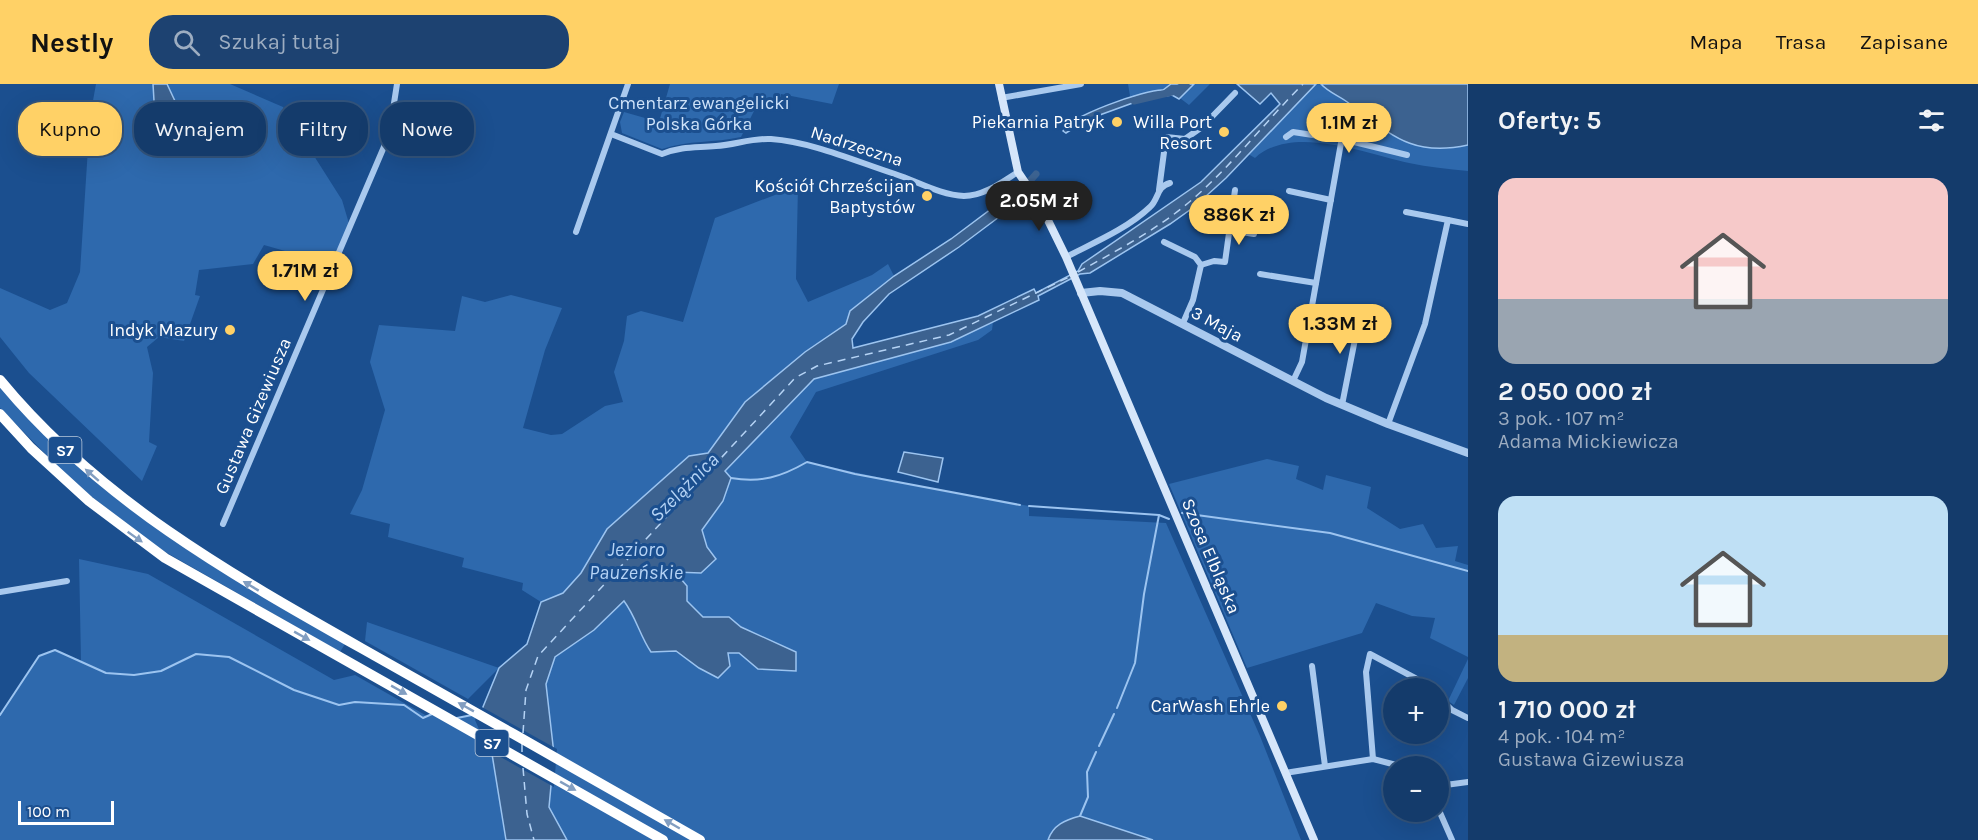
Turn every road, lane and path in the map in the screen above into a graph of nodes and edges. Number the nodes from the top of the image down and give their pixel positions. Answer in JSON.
{"nodes":[{"id":1,"x":397,"y":84,"type":"edge"},
{"id":2,"x":628,"y":84,"type":"edge"},
{"id":3,"x":999,"y":84,"type":"edge"},
{"id":4,"x":1081,"y":84,"type":"edge"},
{"id":5,"x":1235,"y":93,"type":"dead end"},
{"id":6,"x":1001,"y":98,"type":"junction"},
{"id":7,"x":611,"y":134,"type":"junction"},
{"id":8,"x":1286,"y":137,"type":"dead end"},
{"id":9,"x":1342,"y":141,"type":"junction"},
{"id":10,"x":1407,"y":155,"type":"dead end"},
{"id":11,"x":1018,"y":172,"type":"junction"},
{"id":12,"x":1170,"y":183,"type":"dead end"},
{"id":13,"x":1159,"y":190,"type":"junction"},
{"id":14,"x":1235,"y":190,"type":"dead end"},
{"id":15,"x":1289,"y":191,"type":"dead end"},
{"id":16,"x":1331,"y":200,"type":"junction"},
{"id":17,"x":1406,"y":212,"type":"dead end"},
{"id":18,"x":1448,"y":220,"type":"junction"},
{"id":19,"x":1468,"y":224,"type":"edge"},
{"id":20,"x":1229,"y":230,"type":"junction"},
{"id":21,"x":576,"y":232,"type":"dead end"},
{"id":22,"x":1254,"y":234,"type":"dead end"},
{"id":23,"x":1164,"y":242,"type":"dead end"},
{"id":24,"x":1066,"y":259,"type":"junction"},
{"id":25,"x":1201,"y":265,"type":"junction"},
{"id":26,"x":1260,"y":274,"type":"dead end"},
{"id":27,"x":1316,"y":283,"type":"junction"},
{"id":28,"x":1079,"y":289,"type":"junction"},
{"id":29,"x":1361,"y":309,"type":"dead end"},
{"id":30,"x":1183,"y":323,"type":"junction"},
{"id":31,"x":0,"y":380,"type":"edge"},
{"id":32,"x":1293,"y":381,"type":"junction"},
{"id":33,"x":1342,"y":405,"type":"junction"},
{"id":34,"x":0,"y":414,"type":"edge"},
{"id":35,"x":1388,"y":424,"type":"junction"},
{"id":36,"x":1468,"y":453,"type":"edge"},
{"id":37,"x":223,"y":524,"type":"dead end"},
{"id":38,"x":67,"y":581,"type":"dead end"},
{"id":39,"x":0,"y":592,"type":"edge"},
{"id":40,"x":1312,"y":666,"type":"dead end"},
{"id":41,"x":1415,"y":678,"type":"edge"},
{"id":42,"x":1449,"y":707,"type":"edge"},
{"id":43,"x":1468,"y":718,"type":"edge"},
{"id":44,"x":1373,"y":759,"type":"junction"},
{"id":45,"x":1383,"y":762,"type":"edge"},
{"id":46,"x":1325,"y":766,"type":"junction"},
{"id":47,"x":1286,"y":773,"type":"junction"},
{"id":48,"x":1468,"y":782,"type":"edge"},
{"id":49,"x":1449,"y":785,"type":"edge"},
{"id":50,"x":1444,"y":822,"type":"edge"},
{"id":51,"x":663,"y":840,"type":"edge"},
{"id":52,"x":700,"y":840,"type":"edge"},
{"id":53,"x":1314,"y":840,"type":"edge"},
{"id":54,"x":1452,"y":840,"type":"edge"}],
"edges":[{"from":1,"to":37,"type":"street","name":"Gustawa Gizewiusza"},
{"from":2,"to":7,"type":"street"},
{"from":3,"to":6,"type":"main road"},
{"from":4,"to":6,"type":"street"},
{"from":5,"to":13,"type":"street"},
{"from":6,"to":11,"type":"main road"},
{"from":7,"to":11,"type":"street","name":"Nadrzeczna"},
{"from":7,"to":21,"type":"street"},
{"from":8,"to":9,"type":"street"},
{"from":9,"to":10,"type":"street"},
{"from":9,"to":16,"type":"street"},
{"from":11,"to":24,"type":"main road","name":"Szosa Elbląska"},
{"from":12,"to":13,"type":"street"},
{"from":13,"to":24,"type":"street"},
{"from":14,"to":20,"type":"street"},
{"from":15,"to":16,"type":"street"},
{"from":16,"to":27,"type":"street"},
{"from":17,"to":18,"type":"street"},
{"from":18,"to":19,"type":"street"},
{"from":18,"to":35,"type":"street"},
{"from":20,"to":22,"type":"street"},
{"from":20,"to":25,"type":"street"},
{"from":23,"to":25,"type":"street"},
{"from":24,"to":28,"type":"main road","name":"Szosa Elbląska"},
{"from":25,"to":30,"type":"street"},
{"from":26,"to":27,"type":"street"},
{"from":27,"to":32,"type":"street"},
{"from":28,"to":30,"type":"street","name":"3 Maja"},
{"from":28,"to":47,"type":"main road","name":"Szosa Elbląska"},
{"from":29,"to":33,"type":"street"},
{"from":30,"to":32,"type":"street","name":"3 Maja"},
{"from":52,"to":31,"type":"highway","number":"S7","one_way":true},
{"from":32,"to":33,"type":"street","name":"3 Maja"},
{"from":33,"to":35,"type":"street","name":"3 Maja"},
{"from":34,"to":51,"type":"highway","number":"S7","one_way":true},
{"from":35,"to":36,"type":"street","name":"3 Maja"},
{"from":38,"to":39,"type":"street"},
{"from":40,"to":46,"type":"street"},
{"from":41,"to":44,"type":"street"},
{"from":42,"to":43,"type":"street"},
{"from":44,"to":45,"type":"street"},
{"from":44,"to":46,"type":"street"},
{"from":46,"to":47,"type":"street"},
{"from":47,"to":53,"type":"main road","name":"Szosa Elbląska"},
{"from":48,"to":49,"type":"street"},
{"from":50,"to":54,"type":"street"}]}
